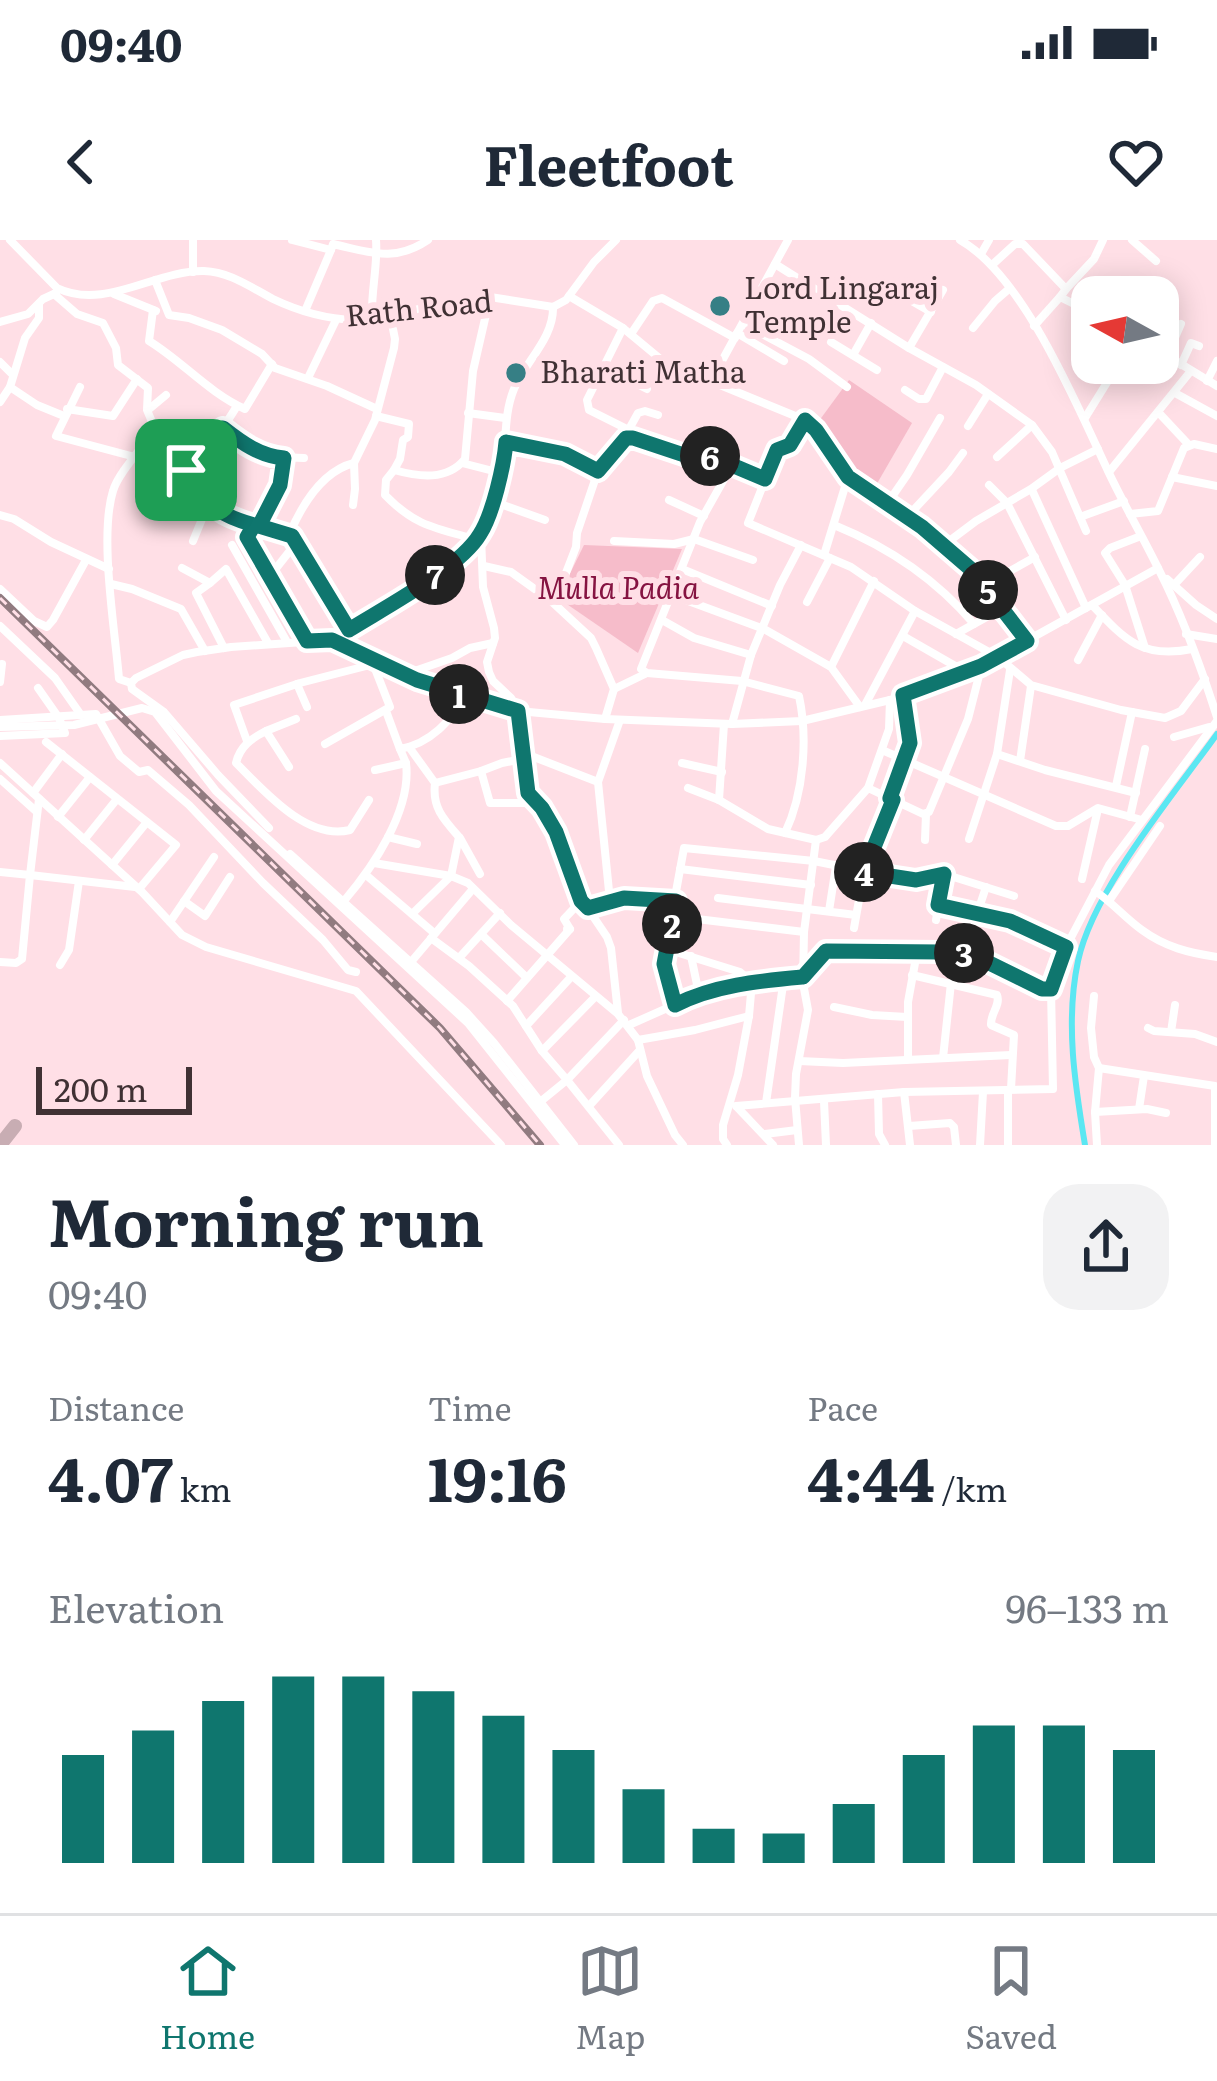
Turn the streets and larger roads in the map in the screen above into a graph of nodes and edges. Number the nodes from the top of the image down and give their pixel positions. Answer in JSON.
{"nodes":[{"id":1,"x":10,"y":240,"type":"edge"},
{"id":2,"x":193,"y":240,"type":"edge"},
{"id":3,"x":376,"y":240,"type":"edge"},
{"id":4,"x":428,"y":240,"type":"edge"},
{"id":5,"x":616,"y":240,"type":"edge"},
{"id":6,"x":788,"y":240,"type":"edge"},
{"id":7,"x":960,"y":240,"type":"edge"},
{"id":8,"x":989,"y":240,"type":"edge"},
{"id":9,"x":1103,"y":240,"type":"edge"},
{"id":10,"x":1132,"y":240,"type":"edge"},
{"id":11,"x":297,"y":241,"type":"edge"},
{"id":12,"x":318,"y":243,"type":"edge"},
{"id":13,"x":1032,"y":244,"type":"edge"},
{"id":14,"x":331,"y":250,"type":"junction"},
{"id":15,"x":377,"y":254,"type":"junction"},
{"id":16,"x":981,"y":254,"type":"junction"},
{"id":17,"x":1156,"y":261,"type":"dead end"},
{"id":18,"x":776,"y":264,"type":"junction"},
{"id":19,"x":992,"y":265,"type":"junction"},
{"id":20,"x":193,"y":272,"type":"junction"},
{"id":21,"x":155,"y":280,"type":"junction"},
{"id":22,"x":1010,"y":289,"type":"junction"},
{"id":23,"x":943,"y":290,"type":"dead end"},
{"id":24,"x":57,"y":293,"type":"junction"},
{"id":25,"x":112,"y":293,"type":"junction"},
{"id":26,"x":1063,"y":293,"type":"junction"},
{"id":27,"x":88,"y":294,"type":"junction"},
{"id":28,"x":569,"y":296,"type":"junction"},
{"id":29,"x":903,"y":296,"type":"dead end"},
{"id":30,"x":490,"y":297,"type":"junction"},
{"id":31,"x":1071,"y":299,"type":"edge"},
{"id":32,"x":39,"y":304,"type":"junction"},
{"id":33,"x":553,"y":307,"type":"junction"},
{"id":34,"x":153,"y":310,"type":"junction"},
{"id":35,"x":305,"y":310,"type":"junction"},
{"id":36,"x":931,"y":312,"type":"junction"},
{"id":37,"x":390,"y":314,"type":"junction"},
{"id":38,"x":169,"y":315,"type":"junction"},
{"id":39,"x":83,"y":316,"type":"junction"},
{"id":40,"x":372,"y":317,"type":"junction"},
{"id":41,"x":336,"y":320,"type":"junction"},
{"id":42,"x":0,"y":322,"type":"edge"},
{"id":43,"x":743,"y":323,"type":"junction"},
{"id":44,"x":871,"y":323,"type":"junction"},
{"id":45,"x":1181,"y":324,"type":"dead end"},
{"id":46,"x":1034,"y":326,"type":"junction"},
{"id":47,"x":1179,"y":327,"type":"edge"},
{"id":48,"x":973,"y":328,"type":"dead end"},
{"id":49,"x":627,"y":331,"type":"junction"},
{"id":50,"x":736,"y":335,"type":"junction"},
{"id":51,"x":831,"y":342,"type":"dead end"},
{"id":52,"x":1198,"y":346,"type":"dead end"},
{"id":53,"x":909,"y":348,"type":"junction"},
{"id":54,"x":854,"y":355,"type":"junction"},
{"id":55,"x":784,"y":361,"type":"dead end"},
{"id":56,"x":1217,"y":361,"type":"edge"},
{"id":57,"x":0,"y":362,"type":"edge"},
{"id":58,"x":272,"y":364,"type":"junction"},
{"id":59,"x":1180,"y":365,"type":"joint"},
{"id":60,"x":943,"y":367,"type":"junction"},
{"id":61,"x":603,"y":368,"type":"junction"},
{"id":62,"x":877,"y":370,"type":"dead end"},
{"id":63,"x":1190,"y":372,"type":"junction"},
{"id":64,"x":12,"y":374,"type":"junction"},
{"id":65,"x":308,"y":378,"type":"junction"},
{"id":66,"x":137,"y":380,"type":"junction"},
{"id":67,"x":711,"y":380,"type":"junction"},
{"id":68,"x":1105,"y":384,"type":"edge"},
{"id":69,"x":1212,"y":384,"type":"edge"},
{"id":70,"x":10,"y":387,"type":"junction"},
{"id":71,"x":80,"y":387,"type":"dead end"},
{"id":72,"x":847,"y":387,"type":"dead end"},
{"id":73,"x":647,"y":389,"type":"dead end"},
{"id":74,"x":904,"y":390,"type":"dead end"},
{"id":75,"x":1175,"y":393,"type":"junction"},
{"id":76,"x":988,"y":394,"type":"junction"},
{"id":77,"x":166,"y":395,"type":"dead end"},
{"id":78,"x":0,"y":402,"type":"edge"},
{"id":79,"x":237,"y":406,"type":"junction"},
{"id":80,"x":147,"y":410,"type":"junction"},
{"id":81,"x":377,"y":412,"type":"junction"},
{"id":82,"x":1159,"y":412,"type":"junction"},
{"id":83,"x":66,"y":413,"type":"junction"},
{"id":84,"x":468,"y":413,"type":"junction"},
{"id":85,"x":658,"y":415,"type":"dead end"},
{"id":86,"x":1217,"y":416,"type":"edge"},
{"id":87,"x":505,"y":418,"type":"junction"},
{"id":88,"x":940,"y":418,"type":"dead end"},
{"id":89,"x":1084,"y":419,"type":"junction"},
{"id":90,"x":805,"y":420,"type":"junction"},
{"id":91,"x":1032,"y":425,"type":"junction"},
{"id":92,"x":968,"y":426,"type":"dead end"},
{"id":93,"x":223,"y":428,"type":"junction"},
{"id":94,"x":152,"y":434,"type":"junction"},
{"id":95,"x":627,"y":434,"type":"junction"},
{"id":96,"x":710,"y":434,"type":"dead end"},
{"id":97,"x":506,"y":442,"type":"junction"},
{"id":98,"x":1189,"y":445,"type":"junction"},
{"id":99,"x":1099,"y":449,"type":"junction"},
{"id":100,"x":1217,"y":449,"type":"edge"},
{"id":101,"x":963,"y":453,"type":"dead end"},
{"id":102,"x":997,"y":457,"type":"dead end"},
{"id":103,"x":136,"y":458,"type":"junction"},
{"id":104,"x":284,"y":458,"type":"junction"},
{"id":105,"x":304,"y":458,"type":"dead end"},
{"id":106,"x":699,"y":458,"type":"junction"},
{"id":107,"x":354,"y":463,"type":"junction"},
{"id":108,"x":462,"y":463,"type":"junction"},
{"id":109,"x":732,"y":464,"type":"junction"},
{"id":110,"x":1060,"y":468,"type":"junction"},
{"id":111,"x":186,"y":470,"type":"junction"},
{"id":112,"x":394,"y":470,"type":"junction"},
{"id":113,"x":598,"y":471,"type":"junction"},
{"id":114,"x":1108,"y":472,"type":"junction"},
{"id":115,"x":501,"y":473,"type":"junction"},
{"id":116,"x":848,"y":477,"type":"junction"},
{"id":117,"x":1172,"y":477,"type":"junction"},
{"id":118,"x":765,"y":479,"type":"junction"},
{"id":119,"x":989,"y":484,"type":"dead end"},
{"id":120,"x":1217,"y":486,"type":"edge"},
{"id":121,"x":1031,"y":489,"type":"junction"},
{"id":122,"x":669,"y":500,"type":"dead end"},
{"id":123,"x":492,"y":501,"type":"junction"},
{"id":124,"x":1124,"y":501,"type":"junction"},
{"id":125,"x":209,"y":502,"type":"junction"},
{"id":126,"x":1007,"y":503,"type":"junction"},
{"id":127,"x":887,"y":504,"type":"junction"},
{"id":128,"x":352,"y":505,"type":"dead end"},
{"id":129,"x":1130,"y":514,"type":"junction"},
{"id":130,"x":0,"y":515,"type":"edge"},
{"id":131,"x":704,"y":516,"type":"junction"},
{"id":132,"x":907,"y":517,"type":"junction"},
{"id":133,"x":1080,"y":517,"type":"junction"},
{"id":134,"x":545,"y":520,"type":"dead end"},
{"id":135,"x":256,"y":525,"type":"junction"},
{"id":136,"x":834,"y":525,"type":"junction"},
{"id":137,"x":1086,"y":531,"type":"dead end"},
{"id":138,"x":1141,"y":536,"type":"junction"},
{"id":139,"x":478,"y":537,"type":"junction"},
{"id":140,"x":293,"y":539,"type":"junction"},
{"id":141,"x":694,"y":539,"type":"junction"},
{"id":142,"x":193,"y":541,"type":"dead end"},
{"id":143,"x":614,"y":541,"type":"dead end"},
{"id":144,"x":232,"y":544,"type":"dead end"},
{"id":145,"x":801,"y":545,"type":"junction"},
{"id":146,"x":944,"y":545,"type":"junction"},
{"id":147,"x":827,"y":557,"type":"junction"},
{"id":148,"x":1035,"y":557,"type":"junction"},
{"id":149,"x":1201,"y":557,"type":"dead end"},
{"id":150,"x":86,"y":560,"type":"junction"},
{"id":151,"x":753,"y":560,"type":"dead end"},
{"id":152,"x":484,"y":566,"type":"junction"},
{"id":153,"x":182,"y":568,"type":"dead end"},
{"id":154,"x":109,"y":569,"type":"junction"},
{"id":155,"x":682,"y":569,"type":"junction"},
{"id":156,"x":1160,"y":571,"type":"junction"},
{"id":157,"x":270,"y":576,"type":"junction"},
{"id":158,"x":874,"y":581,"type":"junction"},
{"id":159,"x":210,"y":583,"type":"junction"},
{"id":160,"x":111,"y":584,"type":"junction"},
{"id":161,"x":1126,"y":585,"type":"junction"},
{"id":162,"x":1174,"y":585,"type":"junction"},
{"id":163,"x":985,"y":586,"type":"junction"},
{"id":164,"x":0,"y":589,"type":"edge"},
{"id":165,"x":672,"y":595,"type":"junction"},
{"id":166,"x":550,"y":600,"type":"junction"},
{"id":167,"x":807,"y":602,"type":"dead end"},
{"id":168,"x":772,"y":606,"type":"junction"},
{"id":169,"x":1089,"y":606,"type":"junction"},
{"id":170,"x":1003,"y":608,"type":"junction"},
{"id":171,"x":915,"y":611,"type":"junction"},
{"id":172,"x":1102,"y":616,"type":"junction"},
{"id":173,"x":1217,"y":619,"type":"edge"},
{"id":174,"x":662,"y":620,"type":"junction"},
{"id":175,"x":1066,"y":620,"type":"junction"},
{"id":176,"x":974,"y":624,"type":"junction"},
{"id":177,"x":0,"y":626,"type":"edge"},
{"id":178,"x":764,"y":629,"type":"junction"},
{"id":179,"x":349,"y":630,"type":"junction"},
{"id":180,"x":956,"y":634,"type":"junction"},
{"id":181,"x":1186,"y":634,"type":"junction"},
{"id":182,"x":903,"y":636,"type":"junction"},
{"id":183,"x":1217,"y":639,"type":"edge"},
{"id":184,"x":332,"y":640,"type":"junction"},
{"id":185,"x":307,"y":641,"type":"junction"},
{"id":186,"x":1027,"y":641,"type":"junction"},
{"id":187,"x":287,"y":642,"type":"junction"},
{"id":188,"x":493,"y":643,"type":"junction"},
{"id":189,"x":268,"y":644,"type":"junction"},
{"id":190,"x":1144,"y":647,"type":"junction"},
{"id":191,"x":224,"y":648,"type":"junction"},
{"id":192,"x":1192,"y":649,"type":"junction"},
{"id":193,"x":205,"y":651,"type":"junction"},
{"id":194,"x":751,"y":655,"type":"junction"},
{"id":195,"x":998,"y":657,"type":"junction"},
{"id":196,"x":1078,"y":660,"type":"dead end"},
{"id":197,"x":373,"y":662,"type":"junction"},
{"id":198,"x":2,"y":664,"type":"edge"},
{"id":199,"x":981,"y":666,"type":"junction"},
{"id":200,"x":831,"y":668,"type":"junction"},
{"id":201,"x":1011,"y":668,"type":"junction"},
{"id":202,"x":965,"y":672,"type":"junction"},
{"id":203,"x":647,"y":674,"type":"junction"},
{"id":204,"x":405,"y":675,"type":"junction"},
{"id":205,"x":1205,"y":679,"type":"junction"},
{"id":206,"x":742,"y":681,"type":"junction"},
{"id":207,"x":0,"y":682,"type":"edge"},
{"id":208,"x":131,"y":683,"type":"junction"},
{"id":209,"x":297,"y":684,"type":"junction"},
{"id":210,"x":1031,"y":685,"type":"junction"},
{"id":211,"x":38,"y":688,"type":"dead end"},
{"id":212,"x":614,"y":689,"type":"junction"},
{"id":213,"x":903,"y":695,"type":"junction"},
{"id":214,"x":467,"y":696,"type":"junction"},
{"id":215,"x":890,"y":700,"type":"junction"},
{"id":216,"x":308,"y":707,"type":"dead end"},
{"id":217,"x":862,"y":707,"type":"junction"},
{"id":218,"x":386,"y":711,"type":"junction"},
{"id":219,"x":518,"y":711,"type":"junction"},
{"id":220,"x":1132,"y":712,"type":"junction"},
{"id":221,"x":81,"y":715,"type":"junction"},
{"id":222,"x":59,"y":718,"type":"junction"},
{"id":223,"x":296,"y":719,"type":"dead end"},
{"id":224,"x":605,"y":719,"type":"junction"},
{"id":225,"x":620,"y":720,"type":"junction"},
{"id":226,"x":802,"y":721,"type":"junction"},
{"id":227,"x":1215,"y":722,"type":"edge"},
{"id":228,"x":728,"y":724,"type":"junction"},
{"id":229,"x":266,"y":731,"type":"junction"},
{"id":230,"x":2,"y":732,"type":"edge"},
{"id":231,"x":1174,"y":737,"type":"dead end"},
{"id":232,"x":46,"y":742,"type":"dead end"},
{"id":233,"x":248,"y":743,"type":"junction"},
{"id":234,"x":325,"y":744,"type":"dead end"},
{"id":235,"x":405,"y":748,"type":"junction"},
{"id":236,"x":1145,"y":749,"type":"dead end"},
{"id":237,"x":882,"y":751,"type":"junction"},
{"id":238,"x":62,"y":754,"type":"junction"},
{"id":239,"x":997,"y":754,"type":"junction"},
{"id":240,"x":522,"y":755,"type":"junction"},
{"id":241,"x":904,"y":761,"type":"junction"},
{"id":242,"x":1020,"y":761,"type":"junction"},
{"id":243,"x":0,"y":763,"type":"edge"},
{"id":244,"x":406,"y":763,"type":"junction"},
{"id":245,"x":682,"y":763,"type":"dead end"},
{"id":246,"x":289,"y":766,"type":"dead end"},
{"id":247,"x":375,"y":770,"type":"dead end"},
{"id":248,"x":482,"y":771,"type":"junction"},
{"id":249,"x":722,"y":772,"type":"junction"},
{"id":250,"x":90,"y":777,"type":"junction"},
{"id":251,"x":0,"y":778,"type":"edge"},
{"id":252,"x":943,"y":778,"type":"junction"},
{"id":253,"x":435,"y":782,"type":"junction"},
{"id":254,"x":598,"y":782,"type":"junction"},
{"id":255,"x":1115,"y":787,"type":"junction"},
{"id":256,"x":688,"y":788,"type":"dead end"},
{"id":257,"x":868,"y":788,"type":"junction"},
{"id":258,"x":216,"y":791,"type":"junction"},
{"id":259,"x":528,"y":793,"type":"junction"},
{"id":260,"x":983,"y":793,"type":"junction"},
{"id":261,"x":1136,"y":793,"type":"junction"},
{"id":262,"x":36,"y":795,"type":"junction"},
{"id":263,"x":118,"y":799,"type":"junction"},
{"id":264,"x":891,"y":799,"type":"junction"},
{"id":265,"x":369,"y":800,"type":"dead end"},
{"id":266,"x":719,"y":800,"type":"junction"},
{"id":267,"x":1098,"y":808,"type":"junction"},
{"id":268,"x":37,"y":812,"type":"junction"},
{"id":269,"x":926,"y":814,"type":"junction"},
{"id":270,"x":58,"y":817,"type":"junction"},
{"id":271,"x":1130,"y":817,"type":"junction"},
{"id":272,"x":1142,"y":820,"type":"junction"},
{"id":273,"x":147,"y":822,"type":"junction"},
{"id":274,"x":1160,"y":826,"type":"dead end"},
{"id":275,"x":265,"y":831,"type":"junction"},
{"id":276,"x":785,"y":832,"type":"junction"},
{"id":277,"x":388,"y":837,"type":"junction"},
{"id":278,"x":459,"y":837,"type":"junction"},
{"id":279,"x":84,"y":839,"type":"junction"},
{"id":280,"x":969,"y":839,"type":"dead end"},
{"id":281,"x":816,"y":840,"type":"junction"},
{"id":282,"x":925,"y":840,"type":"dead end"},
{"id":283,"x":417,"y":844,"type":"dead end"},
{"id":284,"x":214,"y":857,"type":"dead end"},
{"id":285,"x":814,"y":861,"type":"junction"},
{"id":286,"x":374,"y":863,"type":"junction"},
{"id":287,"x":112,"y":865,"type":"junction"},
{"id":288,"x":836,"y":866,"type":"junction"},
{"id":289,"x":680,"y":869,"type":"junction"},
{"id":290,"x":0,"y":872,"type":"edge"},
{"id":291,"x":864,"y":872,"type":"junction"},
{"id":292,"x":480,"y":874,"type":"dead end"},
{"id":293,"x":944,"y":874,"type":"junction"},
{"id":294,"x":30,"y":875,"type":"junction"},
{"id":295,"x":366,"y":875,"type":"junction"},
{"id":296,"x":452,"y":876,"type":"junction"},
{"id":297,"x":230,"y":877,"type":"dead end"},
{"id":298,"x":1082,"y":879,"type":"dead end"},
{"id":299,"x":80,"y":881,"type":"junction"},
{"id":300,"x":811,"y":885,"type":"junction"},
{"id":301,"x":986,"y":887,"type":"junction"},
{"id":302,"x":138,"y":888,"type":"junction"},
{"id":303,"x":472,"y":890,"type":"junction"},
{"id":304,"x":1014,"y":896,"type":"dead end"},
{"id":305,"x":1102,"y":896,"type":"junction"},
{"id":306,"x":718,"y":898,"type":"dead end"},
{"id":307,"x":184,"y":901,"type":"junction"},
{"id":308,"x":610,"y":901,"type":"junction"},
{"id":309,"x":676,"y":901,"type":"junction"},
{"id":310,"x":344,"y":902,"type":"junction"},
{"id":311,"x":585,"y":904,"type":"junction"},
{"id":312,"x":938,"y":905,"type":"junction"},
{"id":313,"x":808,"y":908,"type":"junction"},
{"id":314,"x":830,"y":911,"type":"junction"},
{"id":315,"x":500,"y":913,"type":"junction"},
{"id":316,"x":412,"y":914,"type":"junction"},
{"id":317,"x":674,"y":914,"type":"junction"},
{"id":318,"x":977,"y":914,"type":"junction"},
{"id":319,"x":856,"y":915,"type":"junction"},
{"id":320,"x":936,"y":920,"type":"dead end"},
{"id":321,"x":170,"y":922,"type":"junction"},
{"id":322,"x":854,"y":928,"type":"dead end"},
{"id":323,"x":804,"y":932,"type":"junction"},
{"id":324,"x":481,"y":934,"type":"junction"},
{"id":325,"x":433,"y":935,"type":"junction"},
{"id":326,"x":1066,"y":947,"type":"junction"},
{"id":327,"x":666,"y":949,"type":"junction"},
{"id":328,"x":916,"y":952,"type":"junction"},
{"id":329,"x":547,"y":955,"type":"junction"},
{"id":330,"x":691,"y":956,"type":"junction"},
{"id":331,"x":1217,"y":957,"type":"edge"},
{"id":332,"x":459,"y":958,"type":"junction"},
{"id":333,"x":0,"y":962,"type":"edge"},
{"id":334,"x":411,"y":962,"type":"junction"},
{"id":335,"x":60,"y":965,"type":"dead end"},
{"id":336,"x":356,"y":972,"type":"dead end"},
{"id":337,"x":913,"y":975,"type":"junction"},
{"id":338,"x":571,"y":977,"type":"junction"},
{"id":339,"x":803,"y":977,"type":"junction"},
{"id":340,"x":527,"y":978,"type":"junction"},
{"id":341,"x":784,"y":979,"type":"junction"},
{"id":342,"x":752,"y":982,"type":"junction"},
{"id":343,"x":951,"y":983,"type":"junction"},
{"id":344,"x":1051,"y":989,"type":"junction"},
{"id":345,"x":699,"y":994,"type":"junction"},
{"id":346,"x":1094,"y":996,"type":"dead end"},
{"id":347,"x":595,"y":997,"type":"junction"},
{"id":348,"x":507,"y":1001,"type":"junction"},
{"id":349,"x":675,"y":1005,"type":"junction"},
{"id":350,"x":1175,"y":1005,"type":"dead end"},
{"id":351,"x":834,"y":1007,"type":"dead end"},
{"id":352,"x":749,"y":1016,"type":"junction"},
{"id":353,"x":907,"y":1017,"type":"junction"},
{"id":354,"x":624,"y":1020,"type":"junction"},
{"id":355,"x":526,"y":1025,"type":"junction"},
{"id":356,"x":1148,"y":1028,"type":"dead end"},
{"id":357,"x":1172,"y":1031,"type":"junction"},
{"id":358,"x":1217,"y":1042,"type":"edge"},
{"id":359,"x":639,"y":1045,"type":"junction"},
{"id":360,"x":542,"y":1051,"type":"junction"},
{"id":361,"x":1011,"y":1055,"type":"junction"},
{"id":362,"x":943,"y":1058,"type":"junction"},
{"id":363,"x":908,"y":1059,"type":"junction"},
{"id":364,"x":799,"y":1060,"type":"junction"},
{"id":365,"x":1099,"y":1068,"type":"junction"},
{"id":366,"x":1144,"y":1076,"type":"junction"},
{"id":367,"x":567,"y":1080,"type":"junction"},
{"id":368,"x":1216,"y":1085,"type":"edge"},
{"id":369,"x":1010,"y":1090,"type":"junction"},
{"id":370,"x":904,"y":1092,"type":"junction"},
{"id":371,"x":983,"y":1092,"type":"junction"},
{"id":372,"x":878,"y":1094,"type":"junction"},
{"id":373,"x":795,"y":1101,"type":"junction"},
{"id":374,"x":824,"y":1101,"type":"junction"},
{"id":375,"x":539,"y":1102,"type":"junction"},
{"id":376,"x":734,"y":1103,"type":"junction"},
{"id":377,"x":766,"y":1103,"type":"junction"},
{"id":378,"x":589,"y":1106,"type":"junction"},
{"id":379,"x":1138,"y":1109,"type":"junction"},
{"id":380,"x":1095,"y":1112,"type":"junction"},
{"id":381,"x":1166,"y":1113,"type":"dead end"},
{"id":382,"x":909,"y":1126,"type":"junction"},
{"id":383,"x":797,"y":1130,"type":"junction"},
{"id":384,"x":763,"y":1135,"type":"junction"},
{"id":385,"x":501,"y":1145,"type":"edge"},
{"id":386,"x":569,"y":1145,"type":"edge"},
{"id":387,"x":619,"y":1145,"type":"edge"},
{"id":388,"x":683,"y":1145,"type":"edge"},
{"id":389,"x":727,"y":1145,"type":"edge"},
{"id":390,"x":773,"y":1145,"type":"edge"},
{"id":391,"x":799,"y":1145,"type":"edge"},
{"id":392,"x":826,"y":1145,"type":"edge"},
{"id":393,"x":885,"y":1145,"type":"edge"},
{"id":394,"x":910,"y":1145,"type":"edge"},
{"id":395,"x":956,"y":1145,"type":"edge"},
{"id":396,"x":979,"y":1145,"type":"edge"},
{"id":397,"x":1009,"y":1145,"type":"edge"},
{"id":398,"x":1097,"y":1145,"type":"edge"},
{"id":399,"x":1215,"y":1145,"type":"edge"}],
"edges":[{"from":1,"to":24,"type":"street"},
{"from":2,"to":20,"type":"street"},
{"from":3,"to":15,"type":"street"},
{"from":4,"to":15,"type":"street"},
{"from":5,"to":28,"type":"street"},
{"from":6,"to":18,"type":"street"},
{"from":7,"to":16,"type":"street"},
{"from":8,"to":16,"type":"street"},
{"from":9,"to":26,"type":"street"},
{"from":10,"to":17,"type":"street"},
{"from":11,"to":12,"type":"street"},
{"from":12,"to":14,"type":"street"},
{"from":13,"to":19,"type":"street"},
{"from":13,"to":26,"type":"street"},
{"from":14,"to":15,"type":"street"},
{"from":14,"to":35,"type":"street"},
{"from":15,"to":40,"type":"street"},
{"from":16,"to":19,"type":"street"},
{"from":18,"to":43,"type":"street"},
{"from":18,"to":44,"type":"street"},
{"from":19,"to":22,"type":"street"},
{"from":20,"to":21,"type":"street","name":"Rath Road"},
{"from":20,"to":35,"type":"street","name":"Rath Road"},
{"from":21,"to":25,"type":"street","name":"Rath Road"},
{"from":21,"to":38,"type":"street"},
{"from":22,"to":46,"type":"street"},
{"from":22,"to":48,"type":"street"},
{"from":23,"to":36,"type":"street"},
{"from":24,"to":27,"type":"street","name":"Rath Road"},
{"from":24,"to":32,"type":"street"},
{"from":24,"to":39,"type":"street"},
{"from":25,"to":27,"type":"street","name":"Rath Road"},
{"from":25,"to":34,"type":"street"},
{"from":26,"to":31,"type":"street"},
{"from":26,"to":46,"type":"street"},
{"from":27,"to":39,"type":"street"},
{"from":28,"to":33,"type":"street"},
{"from":28,"to":49,"type":"street"},
{"from":29,"to":36,"type":"street"},
{"from":30,"to":33,"type":"street","name":"Rath Road"},
{"from":30,"to":37,"type":"street","name":"Rath Road"},
{"from":30,"to":84,"type":"street"},
{"from":32,"to":42,"type":"street"},
{"from":32,"to":64,"type":"street"},
{"from":33,"to":87,"type":"street"},
{"from":34,"to":38,"type":"street"},
{"from":34,"to":79,"type":"street"},
{"from":35,"to":41,"type":"street","name":"Rath Road"},
{"from":36,"to":53,"type":"street"},
{"from":37,"to":40,"type":"street","name":"Rath Road"},
{"from":37,"to":81,"type":"street"},
{"from":38,"to":58,"type":"street"},
{"from":39,"to":66,"type":"street"},
{"from":40,"to":41,"type":"street","name":"Rath Road"},
{"from":41,"to":65,"type":"street"},
{"from":43,"to":50,"type":"street"},
{"from":43,"to":72,"type":"street"},
{"from":44,"to":53,"type":"street"},
{"from":44,"to":54,"type":"street"},
{"from":45,"to":47,"type":"street"},
{"from":46,"to":89,"type":"street"},
{"from":49,"to":50,"type":"street"},
{"from":49,"to":61,"type":"street"},
{"from":49,"to":67,"type":"street"},
{"from":50,"to":55,"type":"street"},
{"from":50,"to":67,"type":"street"},
{"from":51,"to":54,"type":"street"},
{"from":52,"to":59,"type":"street"},
{"from":53,"to":60,"type":"street"},
{"from":54,"to":62,"type":"street"},
{"from":56,"to":69,"type":"street"},
{"from":57,"to":64,"type":"street"},
{"from":58,"to":65,"type":"street"},
{"from":58,"to":79,"type":"street"},
{"from":59,"to":63,"type":"street"},
{"from":60,"to":74,"type":"street"},
{"from":60,"to":76,"type":"street"},
{"from":61,"to":73,"type":"street"},
{"from":61,"to":95,"type":"street"},
{"from":63,"to":69,"type":"street"},
{"from":63,"to":75,"type":"street"},
{"from":64,"to":70,"type":"street"},
{"from":65,"to":81,"type":"street"},
{"from":66,"to":80,"type":"street"},
{"from":66,"to":83,"type":"street"},
{"from":67,"to":90,"type":"street"},
{"from":68,"to":89,"type":"street"},
{"from":70,"to":78,"type":"street"},
{"from":70,"to":83,"type":"street"},
{"from":71,"to":83,"type":"street"},
{"from":75,"to":82,"type":"street"},
{"from":75,"to":86,"type":"street"},
{"from":76,"to":91,"type":"street"},
{"from":76,"to":92,"type":"street"},
{"from":77,"to":80,"type":"street"},
{"from":79,"to":93,"type":"street"},
{"from":80,"to":94,"type":"street"},
{"from":81,"to":107,"type":"street"},
{"from":81,"to":112,"type":"street"},
{"from":82,"to":98,"type":"street"},
{"from":82,"to":114,"type":"street"},
{"from":83,"to":103,"type":"street"},
{"from":84,"to":87,"type":"street"},
{"from":84,"to":108,"type":"street"},
{"from":85,"to":95,"type":"street"},
{"from":87,"to":97,"type":"street"},
{"from":88,"to":127,"type":"street"},
{"from":89,"to":99,"type":"street"},
{"from":90,"to":116,"type":"street"},
{"from":90,"to":118,"type":"street"},
{"from":91,"to":102,"type":"street"},
{"from":91,"to":110,"type":"street"},
{"from":93,"to":104,"type":"street"},
{"from":93,"to":111,"type":"street"},
{"from":94,"to":103,"type":"street"},
{"from":94,"to":111,"type":"street"},
{"from":95,"to":106,"type":"street"},
{"from":95,"to":113,"type":"street"},
{"from":96,"to":106,"type":"street"},
{"from":97,"to":113,"type":"street"},
{"from":97,"to":115,"type":"street"},
{"from":98,"to":100,"type":"street"},
{"from":98,"to":117,"type":"street"},
{"from":99,"to":110,"type":"street"},
{"from":99,"to":114,"type":"street"},
{"from":101,"to":132,"type":"street"},
{"from":103,"to":154,"type":"street"},
{"from":104,"to":105,"type":"street"},
{"from":104,"to":135,"type":"street"},
{"from":106,"to":109,"type":"street"},
{"from":107,"to":128,"type":"street"},
{"from":107,"to":140,"type":"street"},
{"from":108,"to":112,"type":"street"},
{"from":108,"to":115,"type":"street"},
{"from":109,"to":118,"type":"street"},
{"from":109,"to":131,"type":"street"},
{"from":110,"to":121,"type":"street"},
{"from":110,"to":133,"type":"street"},
{"from":111,"to":125,"type":"street"},
{"from":112,"to":139,"type":"street"},
{"from":113,"to":166,"type":"street"},
{"from":114,"to":124,"type":"street"},
{"from":115,"to":123,"type":"street"},
{"from":116,"to":127,"type":"street"},
{"from":116,"to":136,"type":"street"},
{"from":117,"to":120,"type":"street"},
{"from":117,"to":129,"type":"street"},
{"from":118,"to":145,"type":"street"},
{"from":119,"to":126,"type":"street"},
{"from":121,"to":126,"type":"street"},
{"from":121,"to":169,"type":"street"},
{"from":122,"to":131,"type":"street"},
{"from":123,"to":134,"type":"street"},
{"from":123,"to":139,"type":"street"},
{"from":124,"to":129,"type":"street"},
{"from":124,"to":133,"type":"street"},
{"from":125,"to":135,"type":"street"},
{"from":125,"to":142,"type":"street"},
{"from":126,"to":146,"type":"street"},
{"from":126,"to":148,"type":"street"},
{"from":127,"to":132,"type":"street"},
{"from":129,"to":138,"type":"street"},
{"from":130,"to":150,"type":"street"},
{"from":131,"to":141,"type":"street"},
{"from":132,"to":146,"type":"street"},
{"from":133,"to":137,"type":"street"},
{"from":135,"to":140,"type":"street"},
{"from":135,"to":157,"type":"street"},
{"from":136,"to":147,"type":"street"},
{"from":136,"to":176,"type":"street"},
{"from":138,"to":156,"type":"street"},
{"from":138,"to":161,"type":"street"},
{"from":139,"to":152,"type":"street"},
{"from":139,"to":179,"type":"street"},
{"from":140,"to":157,"type":"street"},
{"from":140,"to":179,"type":"street"},
{"from":141,"to":143,"type":"street"},
{"from":141,"to":151,"type":"street"},
{"from":141,"to":155,"type":"street"},
{"from":144,"to":187,"type":"street"},
{"from":145,"to":147,"type":"street"},
{"from":145,"to":168,"type":"street"},
{"from":146,"to":163,"type":"street"},
{"from":147,"to":158,"type":"street"},
{"from":147,"to":167,"type":"street"},
{"from":148,"to":163,"type":"street"},
{"from":148,"to":175,"type":"street"},
{"from":149,"to":162,"type":"street"},
{"from":150,"to":154,"type":"street"},
{"from":150,"to":164,"type":"street"},
{"from":152,"to":166,"type":"street"},
{"from":152,"to":188,"type":"street"},
{"from":153,"to":159,"type":"street"},
{"from":154,"to":160,"type":"street"},
{"from":155,"to":165,"type":"street"},
{"from":155,"to":168,"type":"street"},
{"from":156,"to":161,"type":"street"},
{"from":156,"to":162,"type":"street"},
{"from":156,"to":181,"type":"street"},
{"from":157,"to":185,"type":"street"},
{"from":158,"to":171,"type":"street"},
{"from":158,"to":200,"type":"street"},
{"from":159,"to":189,"type":"street"},
{"from":159,"to":191,"type":"street"},
{"from":160,"to":193,"type":"street"},
{"from":160,"to":208,"type":"street"},
{"from":161,"to":169,"type":"street"},
{"from":161,"to":190,"type":"street"},
{"from":162,"to":173,"type":"street"},
{"from":163,"to":170,"type":"street"},
{"from":165,"to":174,"type":"street"},
{"from":165,"to":178,"type":"street"},
{"from":166,"to":212,"type":"street"},
{"from":168,"to":178,"type":"street"},
{"from":169,"to":172,"type":"street"},
{"from":169,"to":175,"type":"street"},
{"from":170,"to":176,"type":"street"},
{"from":170,"to":186,"type":"street"},
{"from":171,"to":180,"type":"street"},
{"from":171,"to":182,"type":"street"},
{"from":172,"to":190,"type":"street"},
{"from":172,"to":196,"type":"street"},
{"from":174,"to":194,"type":"street"},
{"from":174,"to":203,"type":"street"},
{"from":175,"to":186,"type":"street"},
{"from":176,"to":180,"type":"street"},
{"from":177,"to":221,"type":"street"},
{"from":178,"to":194,"type":"street"},
{"from":178,"to":200,"type":"street"},
{"from":179,"to":184,"type":"street"},
{"from":180,"to":195,"type":"street"},
{"from":181,"to":183,"type":"street"},
{"from":181,"to":192,"type":"street"},
{"from":182,"to":202,"type":"street"},
{"from":182,"to":217,"type":"street"},
{"from":184,"to":185,"type":"street"},
{"from":184,"to":197,"type":"street"},
{"from":185,"to":187,"type":"street"},
{"from":186,"to":195,"type":"street"},
{"from":187,"to":189,"type":"street"},
{"from":188,"to":204,"type":"street"},
{"from":188,"to":219,"type":"street"},
{"from":189,"to":191,"type":"street"},
{"from":190,"to":192,"type":"street"},
{"from":191,"to":193,"type":"street"},
{"from":192,"to":205,"type":"street"},
{"from":193,"to":208,"type":"street"},
{"from":194,"to":206,"type":"street"},
{"from":195,"to":199,"type":"street"},
{"from":195,"to":201,"type":"street"},
{"from":197,"to":204,"type":"street"},
{"from":197,"to":209,"type":"street"},
{"from":197,"to":218,"type":"street"},
{"from":198,"to":207,"type":"street"},
{"from":199,"to":202,"type":"street"},
{"from":199,"to":252,"type":"street"},
{"from":200,"to":217,"type":"street"},
{"from":201,"to":210,"type":"street"},
{"from":201,"to":239,"type":"street"},
{"from":202,"to":213,"type":"street"},
{"from":203,"to":206,"type":"street"},
{"from":203,"to":212,"type":"street"},
{"from":204,"to":214,"type":"street"},
{"from":205,"to":220,"type":"street"},
{"from":205,"to":227,"type":"street"},
{"from":206,"to":226,"type":"street"},
{"from":206,"to":228,"type":"street"},
{"from":208,"to":275,"type":"street"},
{"from":209,"to":216,"type":"street"},
{"from":209,"to":233,"type":"street"},
{"from":210,"to":220,"type":"street"},
{"from":210,"to":242,"type":"street"},
{"from":211,"to":222,"type":"street"},
{"from":212,"to":224,"type":"street"},
{"from":213,"to":215,"type":"street"},
{"from":213,"to":241,"type":"street"},
{"from":214,"to":219,"type":"street"},
{"from":214,"to":235,"type":"street"},
{"from":215,"to":217,"type":"street"},
{"from":215,"to":237,"type":"street"},
{"from":217,"to":226,"type":"street"},
{"from":218,"to":234,"type":"street"},
{"from":218,"to":235,"type":"street"},
{"from":219,"to":224,"type":"street"},
{"from":219,"to":240,"type":"street"},
{"from":220,"to":255,"type":"street"},
{"from":221,"to":222,"type":"street"},
{"from":221,"to":336,"type":"street"},
{"from":222,"to":230,"type":"street"},
{"from":222,"to":230,"type":"street"},
{"from":223,"to":229,"type":"street"},
{"from":224,"to":225,"type":"street"},
{"from":225,"to":228,"type":"street"},
{"from":225,"to":254,"type":"street"},
{"from":226,"to":228,"type":"street"},
{"from":226,"to":276,"type":"street"},
{"from":227,"to":231,"type":"street"},
{"from":227,"to":272,"type":"street"},
{"from":228,"to":249,"type":"street"},
{"from":229,"to":233,"type":"street"},
{"from":229,"to":246,"type":"street"},
{"from":230,"to":258,"type":"street"},
{"from":232,"to":238,"type":"street"},
{"from":233,"to":265,"type":"street"},
{"from":235,"to":244,"type":"street"},
{"from":235,"to":253,"type":"street"},
{"from":236,"to":261,"type":"street"},
{"from":237,"to":241,"type":"street"},
{"from":237,"to":257,"type":"street"},
{"from":238,"to":250,"type":"street"},
{"from":238,"to":262,"type":"street"},
{"from":239,"to":242,"type":"street"},
{"from":239,"to":260,"type":"street"},
{"from":240,"to":248,"type":"street"},
{"from":240,"to":254,"type":"street"},
{"from":240,"to":259,"type":"street"},
{"from":241,"to":252,"type":"street"},
{"from":241,"to":264,"type":"street"},
{"from":242,"to":255,"type":"street"},
{"from":243,"to":262,"type":"street"},
{"from":244,"to":247,"type":"street"},
{"from":244,"to":277,"type":"street"},
{"from":245,"to":249,"type":"street"},
{"from":248,"to":253,"type":"street"},
{"from":248,"to":259,"type":"street"},
{"from":249,"to":266,"type":"street"},
{"from":250,"to":263,"type":"street"},
{"from":250,"to":270,"type":"street"},
{"from":251,"to":268,"type":"street"},
{"from":252,"to":260,"type":"street"},
{"from":252,"to":269,"type":"street"},
{"from":253,"to":278,"type":"street"},
{"from":254,"to":308,"type":"street"},
{"from":255,"to":261,"type":"street"},
{"from":256,"to":266,"type":"street"},
{"from":257,"to":264,"type":"street"},
{"from":257,"to":281,"type":"street"},
{"from":258,"to":275,"type":"street"},
{"from":258,"to":310,"type":"street"},
{"from":259,"to":311,"type":"street"},
{"from":260,"to":267,"type":"street"},
{"from":260,"to":280,"type":"street"},
{"from":261,"to":271,"type":"street"},
{"from":262,"to":268,"type":"street"},
{"from":262,"to":270,"type":"street"},
{"from":263,"to":273,"type":"street"},
{"from":263,"to":279,"type":"street"},
{"from":264,"to":269,"type":"street"},
{"from":264,"to":291,"type":"street"},
{"from":266,"to":276,"type":"street"},
{"from":267,"to":271,"type":"street"},
{"from":267,"to":298,"type":"street"},
{"from":268,"to":294,"type":"street"},
{"from":269,"to":282,"type":"street"},
{"from":270,"to":279,"type":"street"},
{"from":271,"to":272,"type":"street"},
{"from":272,"to":305,"type":"street"},
{"from":273,"to":287,"type":"street"},
{"from":273,"to":302,"type":"street"},
{"from":274,"to":305,"type":"street"},
{"from":275,"to":386,"type":"street"},
{"from":276,"to":281,"type":"street"},
{"from":277,"to":283,"type":"street"},
{"from":277,"to":286,"type":"street"},
{"from":278,"to":292,"type":"street"},
{"from":278,"to":296,"type":"street"},
{"from":279,"to":287,"type":"street"},
{"from":281,"to":285,"type":"street"},
{"from":284,"to":307,"type":"street"},
{"from":285,"to":288,"type":"street"},
{"from":285,"to":289,"type":"street"},
{"from":285,"to":300,"type":"street"},
{"from":286,"to":295,"type":"street"},
{"from":286,"to":296,"type":"street"},
{"from":287,"to":302,"type":"street"},
{"from":288,"to":291,"type":"street"},
{"from":288,"to":314,"type":"street"},
{"from":289,"to":300,"type":"street"},
{"from":289,"to":309,"type":"street"},
{"from":290,"to":294,"type":"street"},
{"from":291,"to":293,"type":"street"},
{"from":291,"to":319,"type":"street"},
{"from":293,"to":301,"type":"street"},
{"from":293,"to":312,"type":"street"},
{"from":294,"to":299,"type":"street"},
{"from":294,"to":333,"type":"street"},
{"from":295,"to":310,"type":"street"},
{"from":295,"to":316,"type":"street"},
{"from":296,"to":303,"type":"street"},
{"from":296,"to":316,"type":"street"},
{"from":297,"to":307,"type":"street"},
{"from":299,"to":302,"type":"street"},
{"from":299,"to":335,"type":"street"},
{"from":300,"to":313,"type":"street"},
{"from":301,"to":304,"type":"street"},
{"from":301,"to":318,"type":"street"},
{"from":302,"to":321,"type":"street"},
{"from":303,"to":315,"type":"street"},
{"from":303,"to":325,"type":"street"},
{"from":305,"to":326,"type":"street"},
{"from":305,"to":331,"type":"street"},
{"from":306,"to":313,"type":"street"},
{"from":307,"to":321,"type":"street"},
{"from":308,"to":309,"type":"street"},
{"from":308,"to":311,"type":"street"},
{"from":309,"to":317,"type":"street"},
{"from":310,"to":334,"type":"street"},
{"from":311,"to":329,"type":"street"},
{"from":311,"to":354,"type":"street"},
{"from":312,"to":318,"type":"street"},
{"from":312,"to":320,"type":"street"},
{"from":313,"to":314,"type":"street"},
{"from":313,"to":323,"type":"street"},
{"from":314,"to":319,"type":"street"},
{"from":315,"to":324,"type":"street"},
{"from":315,"to":329,"type":"street"},
{"from":316,"to":325,"type":"street"},
{"from":317,"to":323,"type":"street"},
{"from":317,"to":327,"type":"street"},
{"from":318,"to":326,"type":"street"},
{"from":319,"to":322,"type":"street"},
{"from":321,"to":385,"type":"street"},
{"from":323,"to":339,"type":"street"},
{"from":324,"to":332,"type":"street"},
{"from":324,"to":340,"type":"street"},
{"from":325,"to":332,"type":"street"},
{"from":325,"to":334,"type":"street"},
{"from":326,"to":344,"type":"street"},
{"from":327,"to":330,"type":"street"},
{"from":327,"to":349,"type":"street"},
{"from":328,"to":337,"type":"street"},
{"from":328,"to":339,"type":"street"},
{"from":328,"to":344,"type":"street"},
{"from":329,"to":338,"type":"street"},
{"from":329,"to":340,"type":"street"},
{"from":330,"to":342,"type":"street"},
{"from":330,"to":345,"type":"street"},
{"from":332,"to":348,"type":"street"},
{"from":334,"to":375,"type":"street"},
{"from":337,"to":343,"type":"street"},
{"from":337,"to":353,"type":"street"},
{"from":338,"to":347,"type":"street"},
{"from":338,"to":355,"type":"street"},
{"from":339,"to":341,"type":"street"},
{"from":339,"to":364,"type":"street"},
{"from":340,"to":348,"type":"street"},
{"from":341,"to":342,"type":"street"},
{"from":341,"to":377,"type":"street"},
{"from":342,"to":345,"type":"street"},
{"from":342,"to":352,"type":"street"},
{"from":343,"to":361,"type":"street"},
{"from":343,"to":362,"type":"street"},
{"from":344,"to":369,"type":"street"},
{"from":345,"to":349,"type":"street"},
{"from":346,"to":365,"type":"street"},
{"from":347,"to":354,"type":"street"},
{"from":347,"to":360,"type":"street"},
{"from":348,"to":355,"type":"street"},
{"from":349,"to":354,"type":"street"},
{"from":350,"to":357,"type":"street"},
{"from":351,"to":353,"type":"street"},
{"from":352,"to":359,"type":"street"},
{"from":352,"to":376,"type":"street"},
{"from":353,"to":363,"type":"street"},
{"from":354,"to":359,"type":"street"},
{"from":354,"to":367,"type":"street"},
{"from":355,"to":360,"type":"street"},
{"from":356,"to":357,"type":"street"},
{"from":357,"to":358,"type":"street"},
{"from":359,"to":378,"type":"street"},
{"from":359,"to":388,"type":"street"},
{"from":360,"to":367,"type":"street"},
{"from":361,"to":362,"type":"street"},
{"from":361,"to":369,"type":"street"},
{"from":362,"to":363,"type":"street"},
{"from":363,"to":364,"type":"street"},
{"from":364,"to":373,"type":"street"},
{"from":365,"to":366,"type":"street"},
{"from":365,"to":380,"type":"street"},
{"from":366,"to":368,"type":"street"},
{"from":366,"to":379,"type":"street"},
{"from":367,"to":375,"type":"street"},
{"from":367,"to":378,"type":"street"},
{"from":368,"to":399,"type":"street"},
{"from":369,"to":371,"type":"street"},
{"from":369,"to":397,"type":"street"},
{"from":370,"to":371,"type":"street"},
{"from":370,"to":372,"type":"street"},
{"from":370,"to":382,"type":"street"},
{"from":371,"to":396,"type":"street"},
{"from":372,"to":374,"type":"street"},
{"from":372,"to":393,"type":"street"},
{"from":373,"to":374,"type":"street"},
{"from":373,"to":377,"type":"street"},
{"from":373,"to":383,"type":"street"},
{"from":374,"to":392,"type":"street"},
{"from":375,"to":386,"type":"street"},
{"from":376,"to":377,"type":"street"},
{"from":376,"to":384,"type":"street"},
{"from":376,"to":389,"type":"street"},
{"from":378,"to":387,"type":"street"},
{"from":379,"to":380,"type":"street"},
{"from":379,"to":381,"type":"street"},
{"from":380,"to":398,"type":"street"},
{"from":382,"to":394,"type":"street"},
{"from":382,"to":395,"type":"street"},
{"from":383,"to":384,"type":"street"},
{"from":383,"to":391,"type":"street"},
{"from":384,"to":390,"type":"street"}]}
